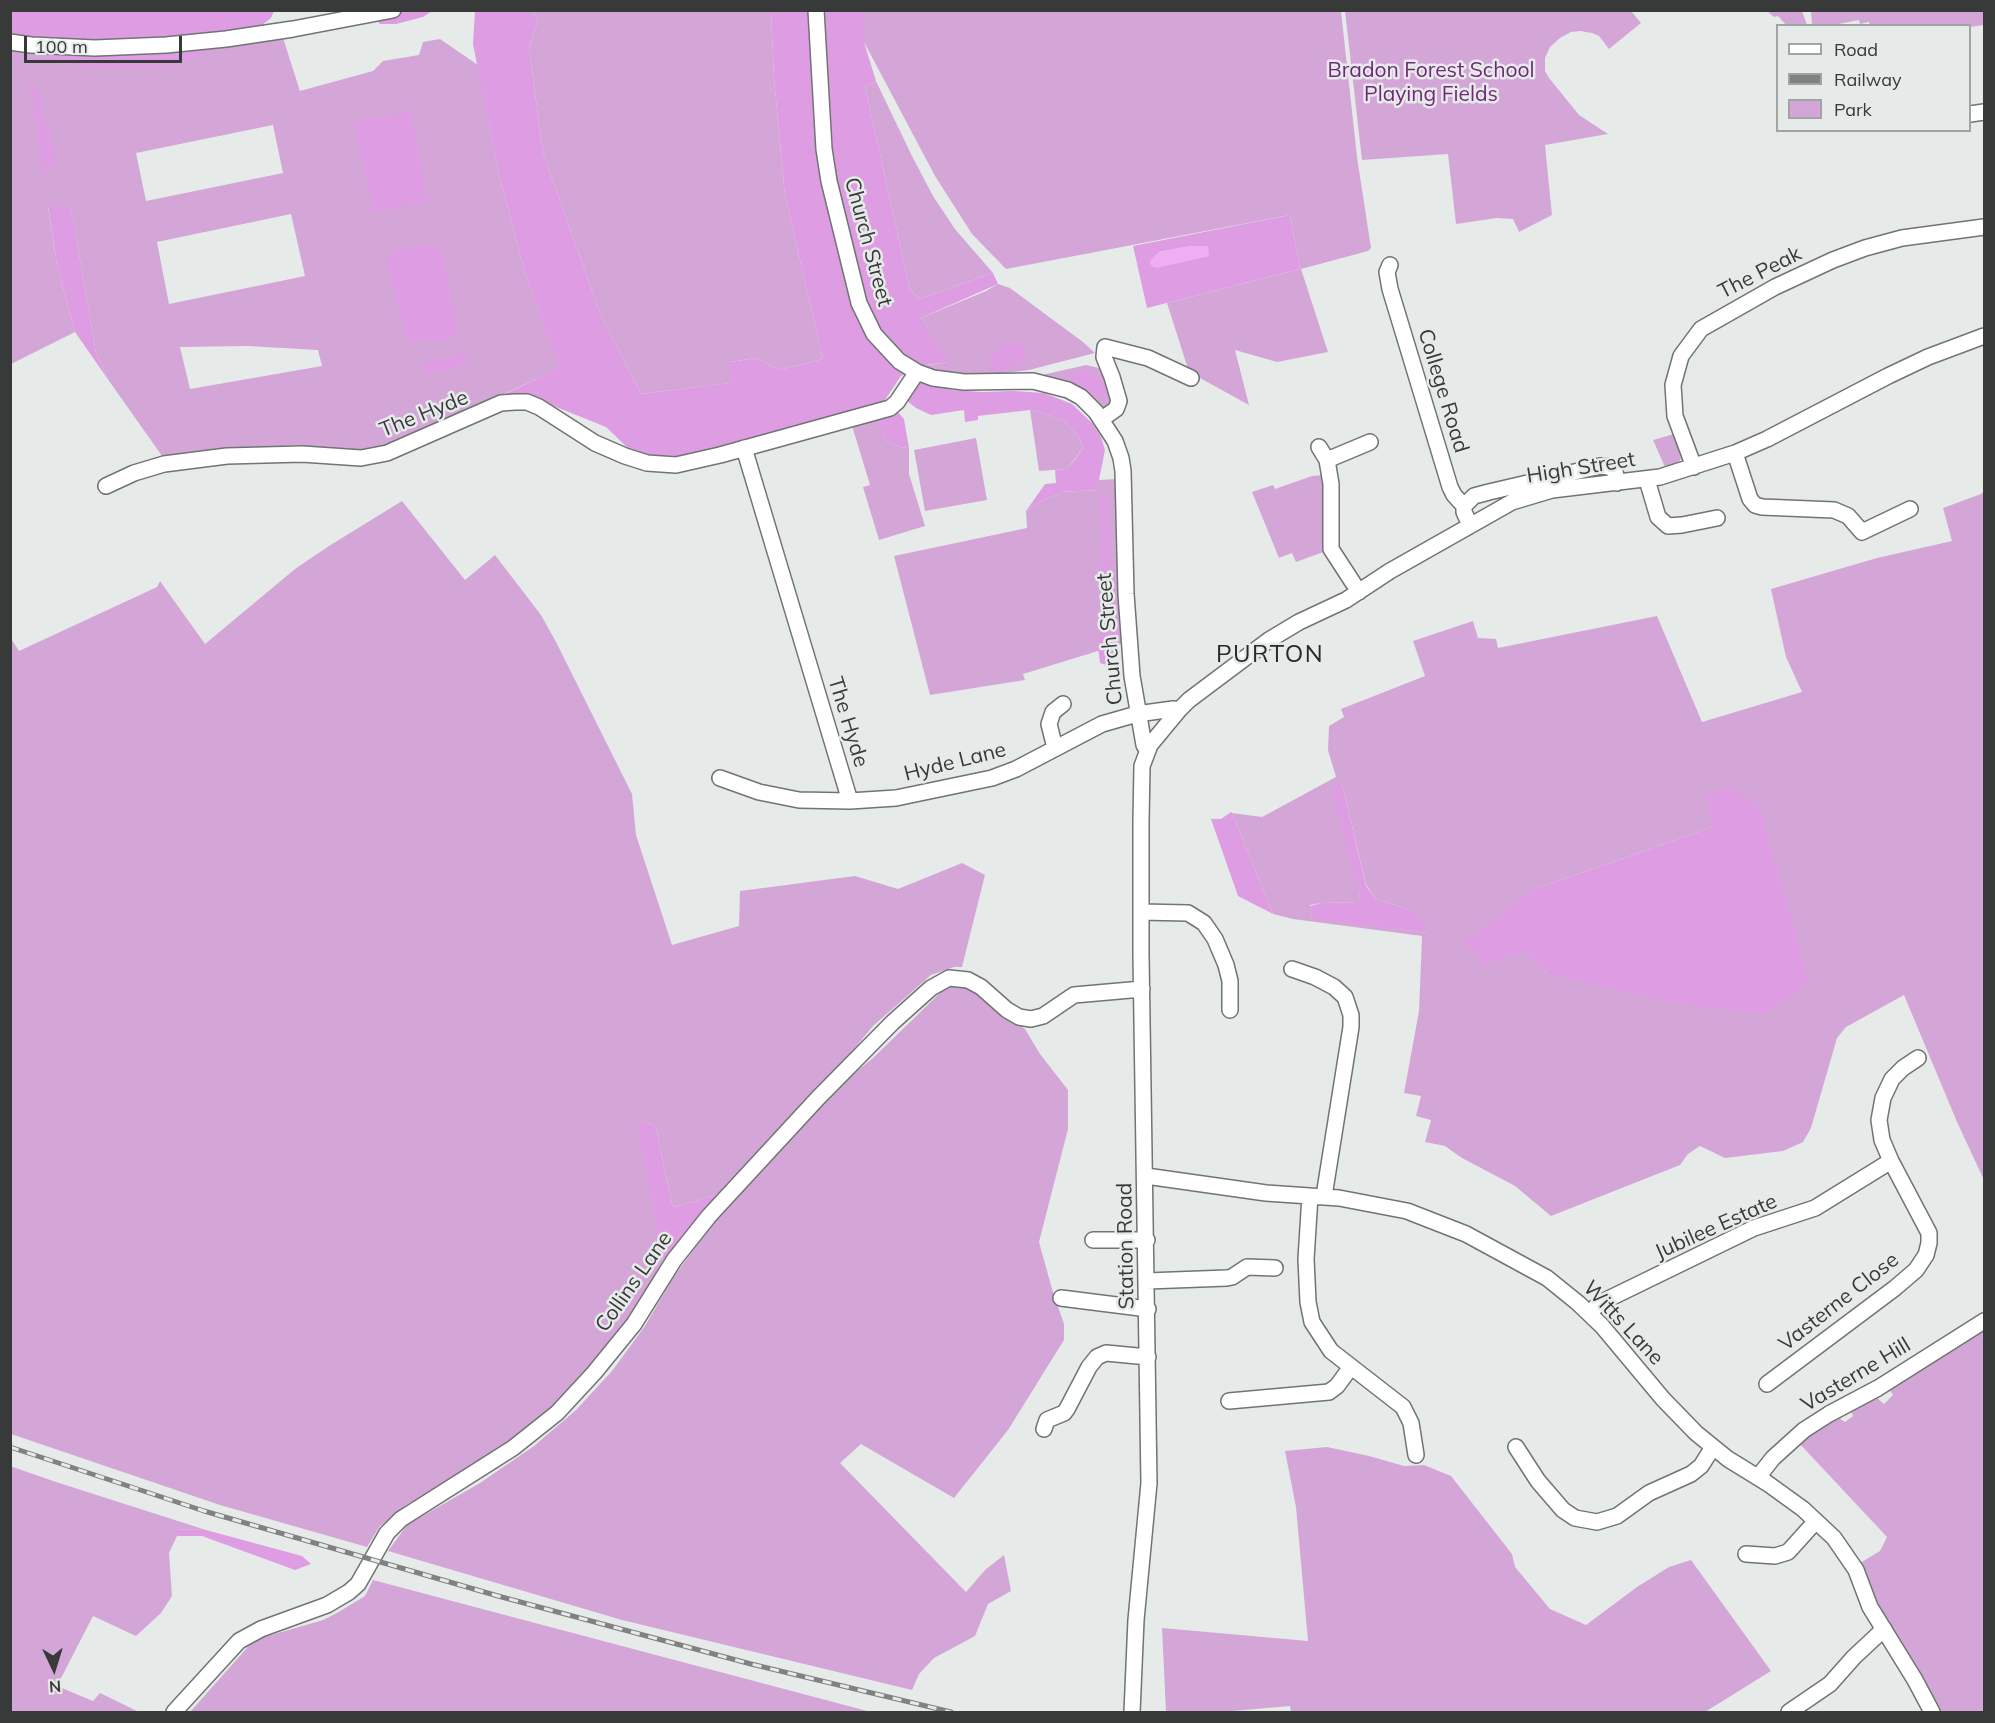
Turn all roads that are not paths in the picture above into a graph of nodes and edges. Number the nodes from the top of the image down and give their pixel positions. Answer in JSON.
{"nodes":[{"id":1,"x":393,"y":10,"type":"edge"},
{"id":2,"x":816,"y":10,"type":"edge"},
{"id":3,"x":10,"y":42,"type":"edge"},
{"id":4,"x":1984,"y":227,"type":"edge"},
{"id":5,"x":1390,"y":265,"type":"dead end"},
{"id":6,"x":1984,"y":336,"type":"edge"},
{"id":7,"x":917,"y":372,"type":"junction"},
{"id":8,"x":1191,"y":378,"type":"dead end"},
{"id":9,"x":1102,"y":419,"type":"junction"},
{"id":10,"x":1370,"y":442,"type":"dead end"},
{"id":11,"x":1319,"y":447,"type":"dead end"},
{"id":12,"x":744,"y":448,"type":"junction"},
{"id":13,"x":1735,"y":453,"type":"junction"},
{"id":14,"x":1327,"y":460,"type":"junction"},
{"id":15,"x":1694,"y":467,"type":"junction"},
{"id":16,"x":1647,"y":480,"type":"junction"},
{"id":17,"x":1617,"y":483,"type":"junction"},
{"id":18,"x":106,"y":486,"type":"dead end"},
{"id":19,"x":1464,"y":506,"type":"junction"},
{"id":20,"x":1910,"y":509,"type":"dead end"},
{"id":21,"x":1717,"y":518,"type":"dead end"},
{"id":22,"x":1470,"y":525,"type":"junction"},
{"id":23,"x":1359,"y":592,"type":"junction"},
{"id":24,"x":1063,"y":704,"type":"dead end"},
{"id":25,"x":1179,"y":710,"type":"junction"},
{"id":26,"x":1137,"y":714,"type":"junction"},
{"id":27,"x":1055,"y":748,"type":"junction"},
{"id":28,"x":1148,"y":750,"type":"junction"},
{"id":29,"x":1142,"y":777,"type":"joint"},
{"id":30,"x":720,"y":778,"type":"dead end"},
{"id":31,"x":850,"y":801,"type":"junction"},
{"id":32,"x":1141,"y":912,"type":"junction"},
{"id":33,"x":1292,"y":969,"type":"dead end"},
{"id":34,"x":1142,"y":989,"type":"junction"},
{"id":35,"x":1230,"y":1010,"type":"dead end"},
{"id":36,"x":1918,"y":1058,"type":"dead end"},
{"id":37,"x":1891,"y":1161,"type":"junction"},
{"id":38,"x":1146,"y":1176,"type":"junction"},
{"id":39,"x":1317,"y":1196,"type":"junction"},
{"id":40,"x":1093,"y":1240,"type":"dead end"},
{"id":41,"x":1147,"y":1240,"type":"junction"},
{"id":42,"x":1275,"y":1268,"type":"dead end"},
{"id":43,"x":1148,"y":1281,"type":"junction"},
{"id":44,"x":1060,"y":1298,"type":"dead end"},
{"id":45,"x":1148,"y":1309,"type":"junction"},
{"id":46,"x":1589,"y":1313,"type":"junction"},
{"id":47,"x":1984,"y":1321,"type":"edge"},
{"id":48,"x":1148,"y":1357,"type":"junction"},
{"id":49,"x":1351,"y":1367,"type":"junction"},
{"id":50,"x":1767,"y":1384,"type":"dead end"},
{"id":51,"x":1229,"y":1401,"type":"dead end"},
{"id":52,"x":1044,"y":1429,"type":"dead end"},
{"id":53,"x":1713,"y":1447,"type":"junction"},
{"id":54,"x":1516,"y":1448,"type":"dead end"},
{"id":55,"x":1416,"y":1455,"type":"dead end"},
{"id":56,"x":1758,"y":1477,"type":"junction"},
{"id":57,"x":1816,"y":1521,"type":"junction"},
{"id":58,"x":1746,"y":1554,"type":"dead end"},
{"id":59,"x":1884,"y":1629,"type":"junction"},
{"id":60,"x":174,"y":1713,"type":"edge"},
{"id":61,"x":1132,"y":1713,"type":"edge"},
{"id":62,"x":1789,"y":1713,"type":"edge"},
{"id":63,"x":1932,"y":1713,"type":"edge"}],
"edges":[{"from":1,"to":3,"type":"street"},
{"from":2,"to":7,"type":"street","name":"Church Street"},
{"from":4,"to":15,"type":"street","name":"The Peak"},
{"from":5,"to":19,"type":"street","name":"College Road"},
{"from":6,"to":13,"type":"street","name":"High Street"},
{"from":7,"to":9,"type":"street","name":"Church Street"},
{"from":7,"to":12,"type":"street","name":"The Hyde"},
{"from":8,"to":9,"type":"street"},
{"from":9,"to":26,"type":"street","name":"Church Street"},
{"from":10,"to":14,"type":"street"},
{"from":11,"to":14,"type":"street"},
{"from":12,"to":18,"type":"street","name":"The Hyde"},
{"from":12,"to":31,"type":"street","name":"The Hyde"},
{"from":13,"to":15,"type":"street","name":"High Street"},
{"from":13,"to":20,"type":"street"},
{"from":14,"to":23,"type":"street"},
{"from":15,"to":16,"type":"street","name":"High Street"},
{"from":16,"to":17,"type":"street","name":"High Street"},
{"from":16,"to":21,"type":"street"},
{"from":17,"to":19,"type":"street"},
{"from":17,"to":22,"type":"street","name":"High Street"},
{"from":19,"to":22,"type":"street","name":"College Road"},
{"from":22,"to":23,"type":"street","name":"High Street"},
{"from":23,"to":25,"type":"street","name":"High Street"},
{"from":24,"to":27,"type":"street"},
{"from":25,"to":26,"type":"street"},
{"from":25,"to":28,"type":"street","name":"High Street"},
{"from":26,"to":27,"type":"street","name":"Hyde Lane"},
{"from":26,"to":28,"type":"street","name":"Church Street"},
{"from":27,"to":31,"type":"street","name":"Hyde Lane"},
{"from":28,"to":29,"type":"street","name":"High Street"},
{"from":29,"to":32,"type":"street","name":"Station Road"},
{"from":30,"to":31,"type":"street","name":"Hyde Lane"},
{"from":32,"to":34,"type":"street","name":"Station Road"},
{"from":32,"to":35,"type":"street"},
{"from":33,"to":39,"type":"street"},
{"from":34,"to":38,"type":"street","name":"Station Road"},
{"from":34,"to":60,"type":"street","name":"Collins Lane"},
{"from":36,"to":37,"type":"street","name":"Vasterne Close"},
{"from":37,"to":46,"type":"street","name":"Jubilee Estate"},
{"from":37,"to":50,"type":"street","name":"Vasterne Close"},
{"from":38,"to":39,"type":"street","name":"Witts Lane"},
{"from":38,"to":41,"type":"street","name":"Station Road"},
{"from":39,"to":46,"type":"street","name":"Witts Lane"},
{"from":39,"to":49,"type":"street"},
{"from":40,"to":41,"type":"street"},
{"from":41,"to":43,"type":"street","name":"Station Road"},
{"from":42,"to":43,"type":"street"},
{"from":43,"to":45,"type":"street","name":"Station Road"},
{"from":44,"to":45,"type":"street"},
{"from":45,"to":48,"type":"street","name":"Station Road"},
{"from":46,"to":53,"type":"street","name":"Witts Lane"},
{"from":47,"to":56,"type":"street","name":"Vasterne Hill"},
{"from":48,"to":52,"type":"street"},
{"from":48,"to":61,"type":"street","name":"Station Road"},
{"from":49,"to":51,"type":"street"},
{"from":49,"to":55,"type":"street"},
{"from":53,"to":54,"type":"street"},
{"from":53,"to":56,"type":"street","name":"Witts Lane"},
{"from":56,"to":57,"type":"street","name":"Witts Lane"},
{"from":57,"to":58,"type":"street"},
{"from":57,"to":59,"type":"street","name":"Witts Lane"},
{"from":59,"to":62,"type":"street"},
{"from":59,"to":63,"type":"street","name":"Witts Lane"}]}
